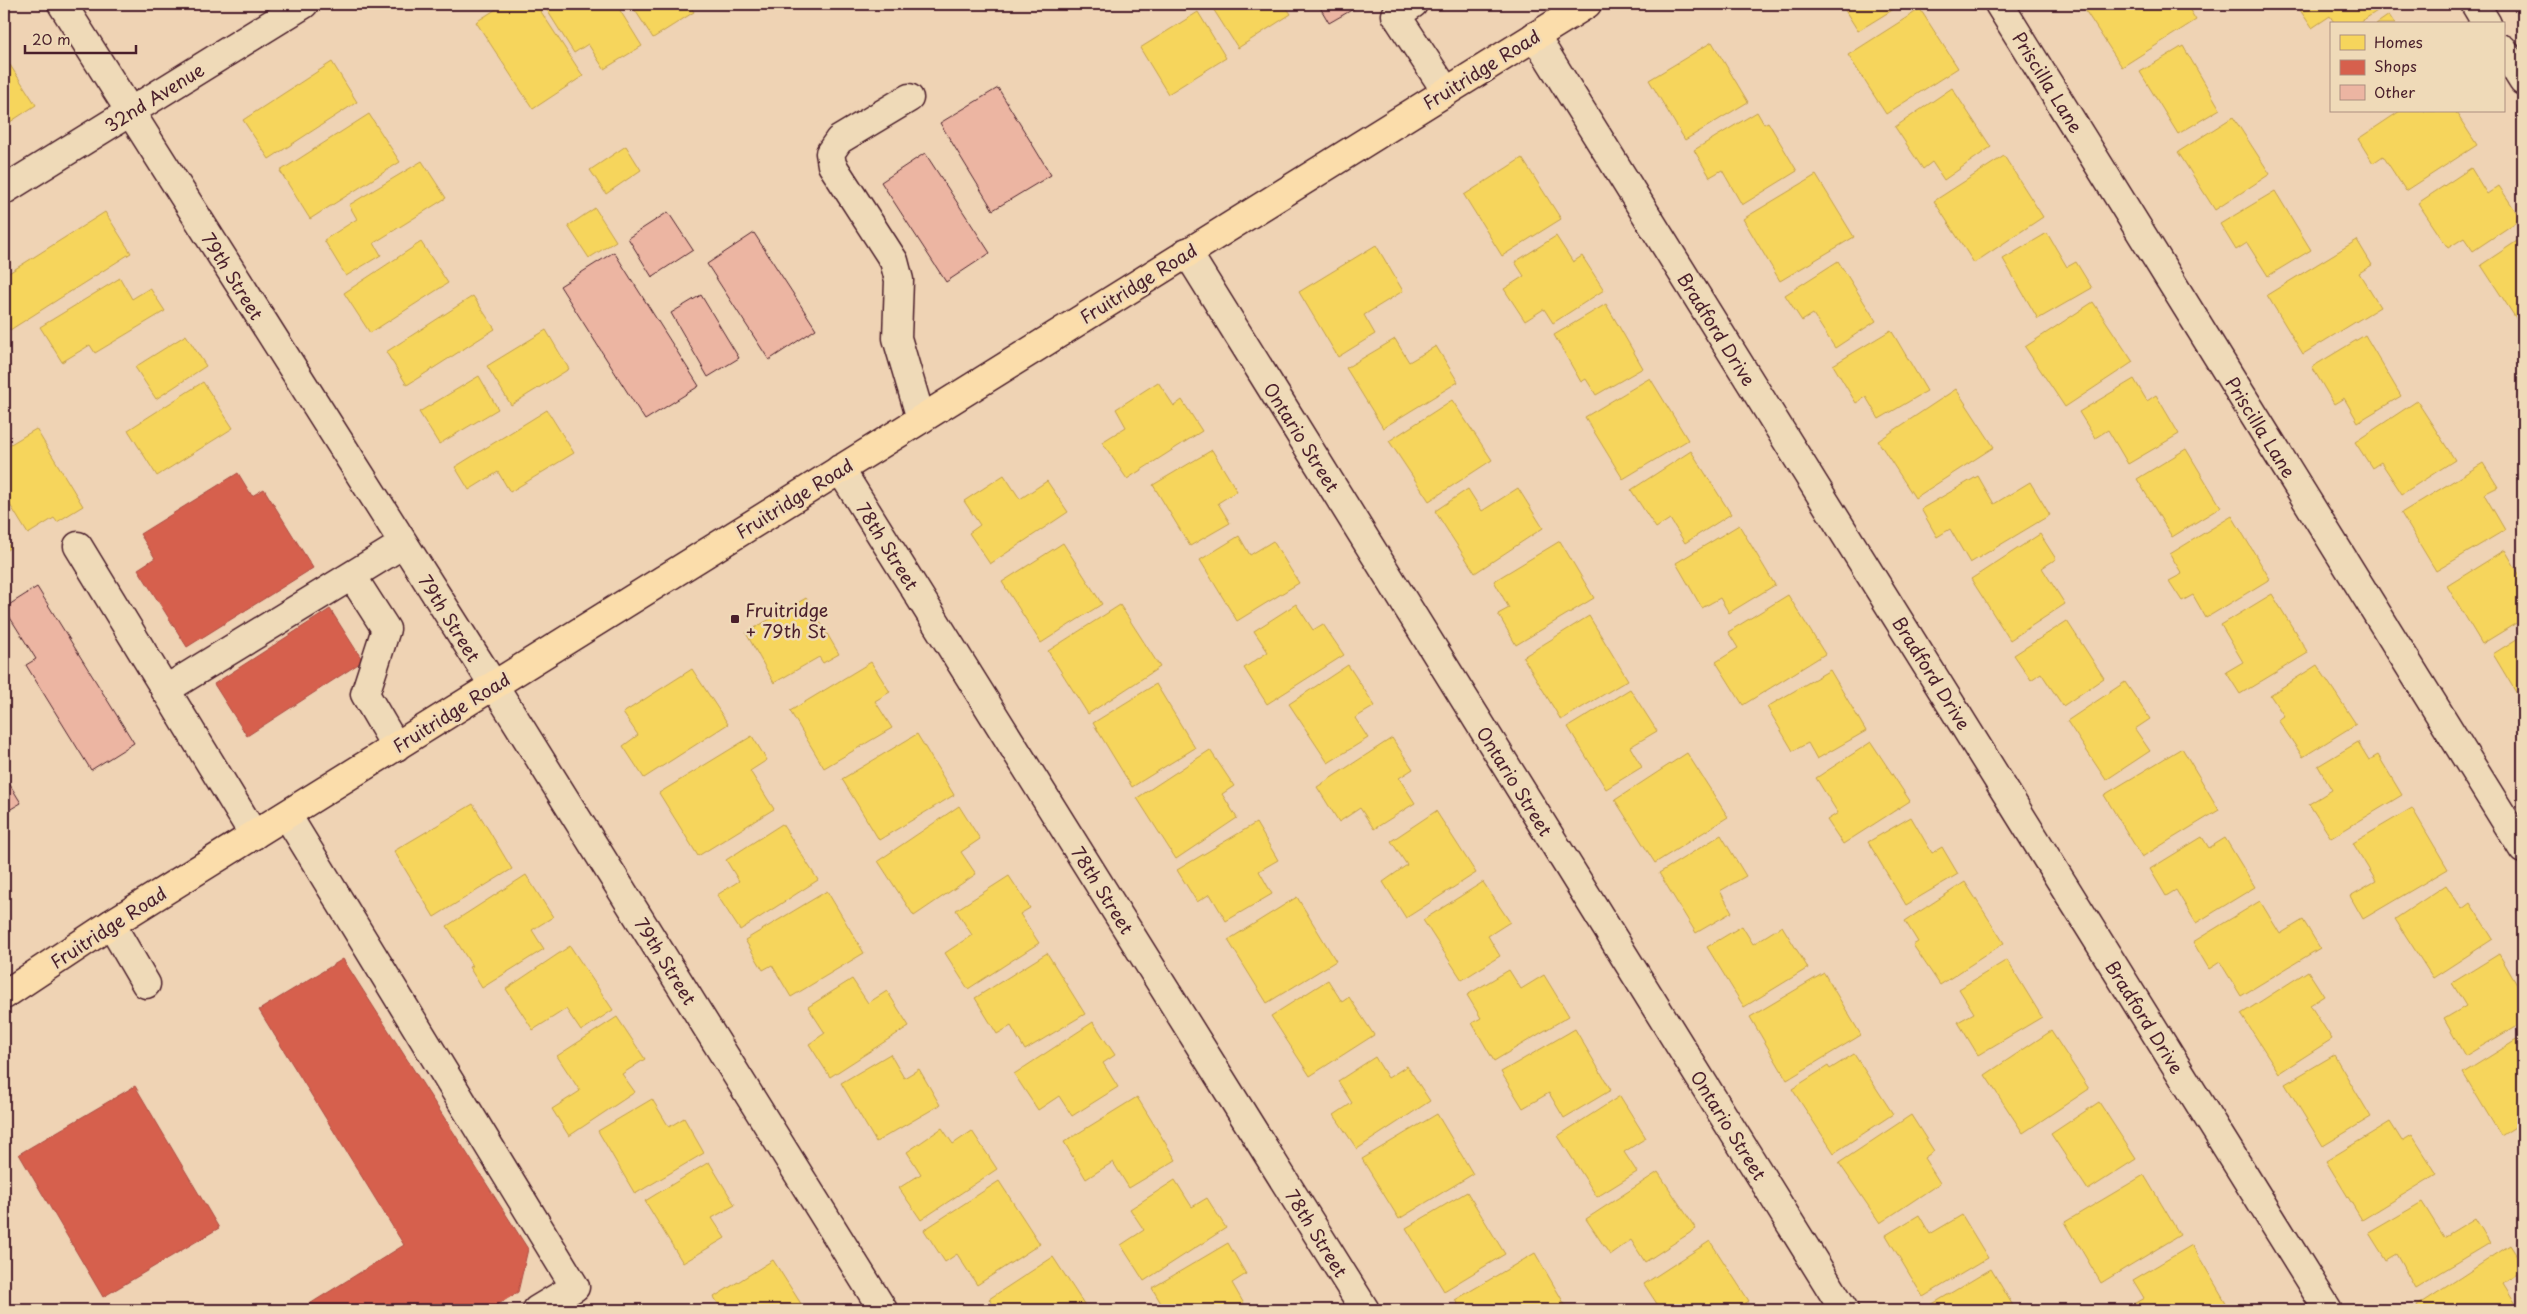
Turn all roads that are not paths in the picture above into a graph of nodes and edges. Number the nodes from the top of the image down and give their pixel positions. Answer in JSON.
{"nodes":[{"id":1,"x":62,"y":4,"type":"edge"},
{"id":2,"x":304,"y":4,"type":"edge"},
{"id":3,"x":1413,"y":4,"type":"edge"},
{"id":4,"x":1999,"y":4,"type":"edge"},
{"id":5,"x":2475,"y":4,"type":"edge"},
{"id":6,"x":1581,"y":5,"type":"edge"},
{"id":7,"x":2487,"y":22,"type":"edge"},
{"id":8,"x":1535,"y":36,"type":"junction"},
{"id":9,"x":2504,"y":51,"type":"edge"},
{"id":10,"x":2523,"y":81,"type":"edge"},
{"id":11,"x":1446,"y":91,"type":"junction"},
{"id":12,"x":909,"y":98,"type":"dead end"},
{"id":13,"x":130,"y":112,"type":"junction"},
{"id":14,"x":4,"y":190,"type":"edge"},
{"id":15,"x":1187,"y":252,"type":"junction"},
{"id":16,"x":921,"y":419,"type":"junction"},
{"id":17,"x":840,"y":469,"type":"junction"},
{"id":18,"x":403,"y":544,"type":"junction"},
{"id":19,"x":78,"y":546,"type":"dead end"},
{"id":20,"x":352,"y":576,"type":"junction"},
{"id":21,"x":493,"y":686,"type":"junction"},
{"id":22,"x":166,"y":690,"type":"junction"},
{"id":23,"x":396,"y":746,"type":"junction"},
{"id":24,"x":287,"y":815,"type":"junction"},
{"id":25,"x":254,"y":835,"type":"junction"},
{"id":26,"x":2523,"y":850,"type":"edge"},
{"id":27,"x":111,"y":924,"type":"junction"},
{"id":28,"x":146,"y":984,"type":"dead end"},
{"id":29,"x":4,"y":995,"type":"edge"},
{"id":30,"x":537,"y":1310,"type":"edge"},
{"id":31,"x":883,"y":1310,"type":"edge"},
{"id":32,"x":1365,"y":1310,"type":"edge"},
{"id":33,"x":1844,"y":1310,"type":"edge"},
{"id":34,"x":2328,"y":1310,"type":"edge"}],
"edges":[{"from":1,"to":13,"type":"street","name":"79th Street"},
{"from":2,"to":13,"type":"street","name":"32nd Avenue"},
{"from":3,"to":11,"type":"street"},
{"from":4,"to":26,"type":"street","name":"Priscilla Lane"},
{"from":5,"to":7,"type":"street"},
{"from":6,"to":8,"type":"main road","name":"Fruitridge Road"},
{"from":8,"to":11,"type":"main road","name":"Fruitridge Road"},
{"from":8,"to":34,"type":"street","name":"Bradford Drive"},
{"from":9,"to":10,"type":"street"},
{"from":11,"to":15,"type":"main road","name":"Fruitridge Road"},
{"from":12,"to":16,"type":"street"},
{"from":13,"to":14,"type":"street","name":"32nd Avenue"},
{"from":13,"to":18,"type":"street","name":"79th Street"},
{"from":15,"to":16,"type":"main road","name":"Fruitridge Road"},
{"from":15,"to":33,"type":"street","name":"Ontario Street"},
{"from":16,"to":17,"type":"main road","name":"Fruitridge Road"},
{"from":17,"to":21,"type":"main road","name":"Fruitridge Road"},
{"from":17,"to":32,"type":"street","name":"78th Street"},
{"from":18,"to":20,"type":"street"},
{"from":18,"to":21,"type":"street","name":"79th Street"},
{"from":19,"to":22,"type":"street"},
{"from":20,"to":22,"type":"street"},
{"from":20,"to":23,"type":"street"},
{"from":21,"to":23,"type":"main road","name":"Fruitridge Road"},
{"from":21,"to":31,"type":"street","name":"79th Street"},
{"from":22,"to":25,"type":"street"},
{"from":23,"to":24,"type":"main road","name":"Fruitridge Road"},
{"from":24,"to":25,"type":"main road","name":"Fruitridge Road"},
{"from":24,"to":30,"type":"street"},
{"from":25,"to":27,"type":"main road","name":"Fruitridge Road"},
{"from":27,"to":28,"type":"street"},
{"from":27,"to":29,"type":"main road","name":"Fruitridge Road"}]}
